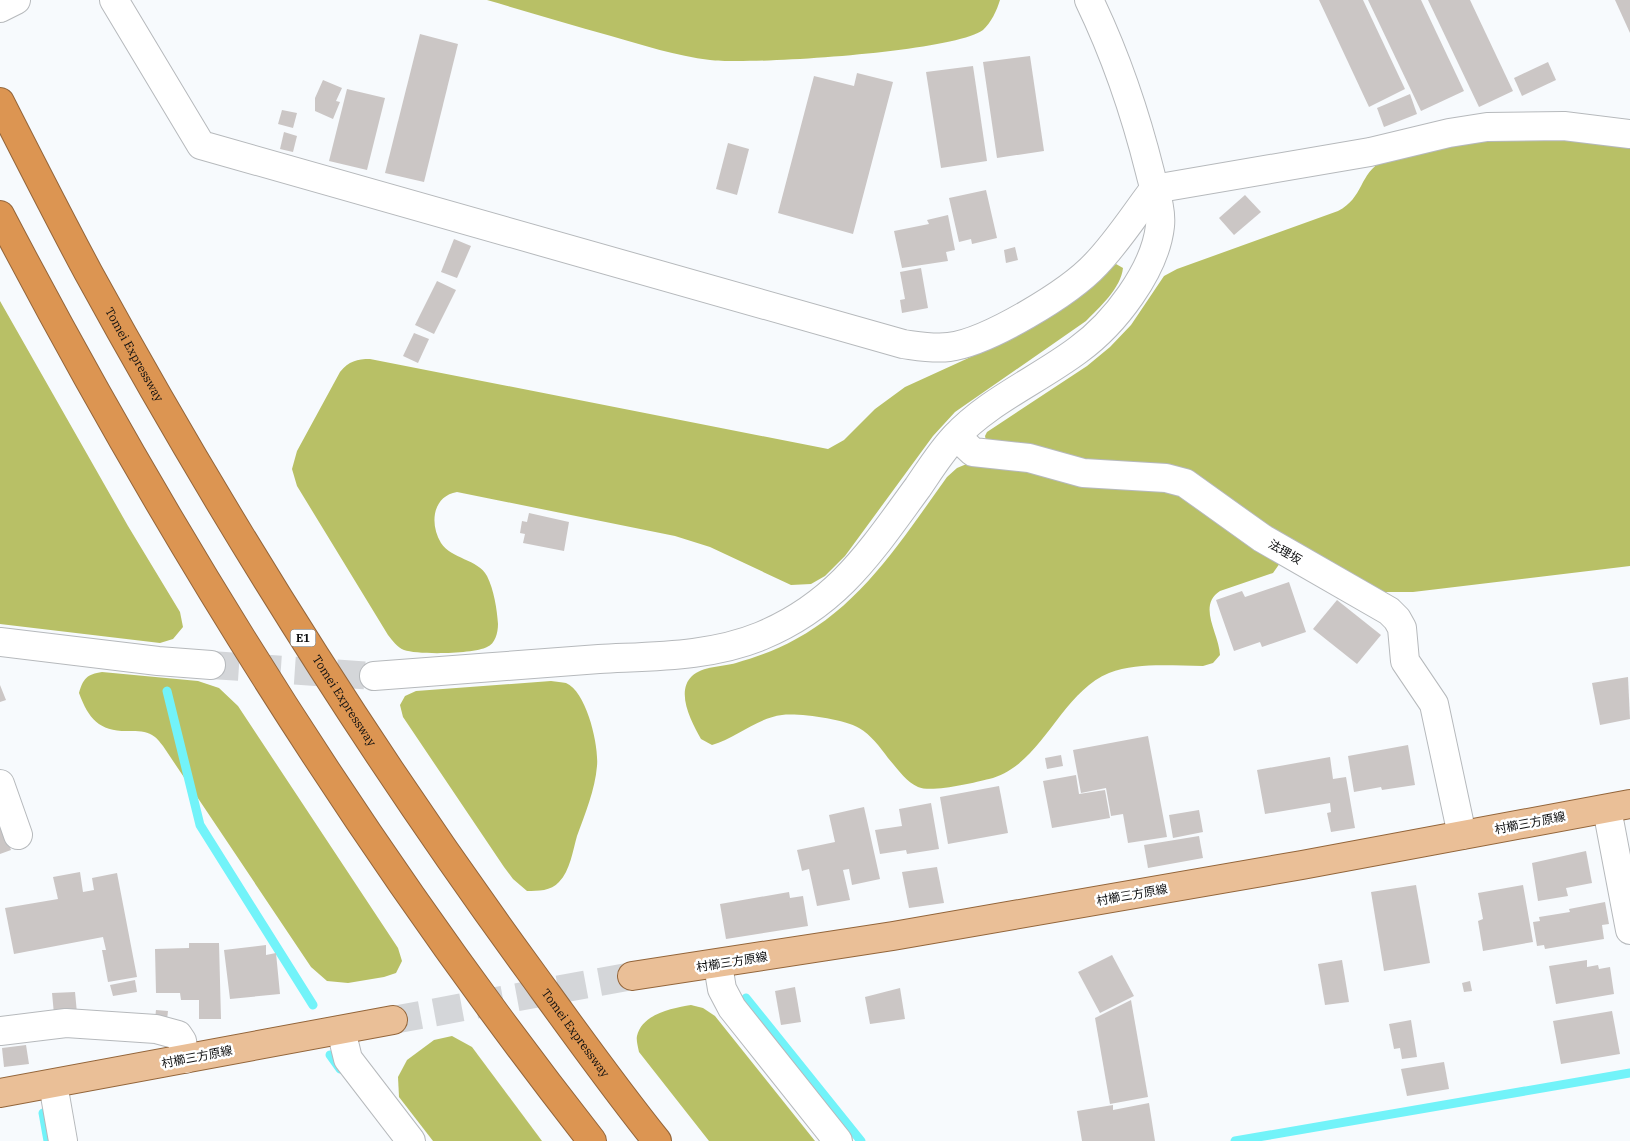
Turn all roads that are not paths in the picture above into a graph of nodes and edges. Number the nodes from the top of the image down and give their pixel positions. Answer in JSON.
{"nodes":[{"id":1,"x":16,"y":0,"type":"edge"},
{"id":2,"x":114,"y":0,"type":"edge"},
{"id":3,"x":1089,"y":0,"type":"edge"},
{"id":4,"x":0,"y":8,"type":"edge"},
{"id":5,"x":0,"y":102,"type":"edge"},
{"id":6,"x":1630,"y":134,"type":"edge"},
{"id":7,"x":1154,"y":189,"type":"junction"},
{"id":8,"x":0,"y":215,"type":"edge"},
{"id":9,"x":956,"y":436,"type":"junction"},
{"id":10,"x":0,"y":642,"type":"edge"},
{"id":11,"x":211,"y":664,"type":"tunnel mouth"},
{"id":12,"x":374,"y":676,"type":"tunnel mouth"},
{"id":13,"x":0,"y":784,"type":"edge"},
{"id":14,"x":1618,"y":806,"type":"edge"},
{"id":15,"x":18,"y":835,"type":"dead end"},
{"id":16,"x":1462,"y":835,"type":"junction"},
{"id":17,"x":1630,"y":930,"type":"edge"},
{"id":18,"x":718,"y":964,"type":"junction"},
{"id":19,"x":632,"y":976,"type":"tunnel mouth"},
{"id":20,"x":393,"y":1020,"type":"tunnel mouth"},
{"id":21,"x":342,"y":1030,"type":"junction"},
{"id":22,"x":0,"y":1031,"type":"edge"},
{"id":23,"x":185,"y":1059,"type":"junction"},
{"id":24,"x":53,"y":1084,"type":"junction"},
{"id":25,"x":0,"y":1094,"type":"edge"},
{"id":26,"x":63,"y":1141,"type":"edge"},
{"id":27,"x":411,"y":1141,"type":"edge"},
{"id":28,"x":592,"y":1141,"type":"edge"},
{"id":29,"x":657,"y":1141,"type":"edge"},
{"id":30,"x":838,"y":1141,"type":"edge"}],
"edges":[{"from":1,"to":4,"type":"street"},
{"from":2,"to":7,"type":"street"},
{"from":3,"to":7,"type":"street"},
{"from":5,"to":29,"type":"highway","name":"Tomei Expressway","number":"E1"},
{"from":6,"to":7,"type":"street"},
{"from":7,"to":9,"type":"street"},
{"from":8,"to":28,"type":"highway"},
{"from":9,"to":12,"type":"street"},
{"from":9,"to":16,"type":"street","name":"法理坂"},
{"from":10,"to":11,"type":"street"},
{"from":13,"to":15,"type":"street"},
{"from":14,"to":16,"type":"main road","name":"村櫛三方原線"},
{"from":14,"to":17,"type":"street"},
{"from":16,"to":18,"type":"main road","name":"村櫛三方原線"},
{"from":18,"to":19,"type":"main road","name":"村櫛三方原線"},
{"from":18,"to":30,"type":"street"},
{"from":20,"to":21,"type":"main road","name":"村櫛三方原線"},
{"from":21,"to":23,"type":"main road","name":"村櫛三方原線"},
{"from":21,"to":27,"type":"street"},
{"from":22,"to":23,"type":"street"},
{"from":23,"to":24,"type":"main road","name":"村櫛三方原線"},
{"from":24,"to":25,"type":"main road","name":"村櫛三方原線"},
{"from":24,"to":26,"type":"street"}]}
